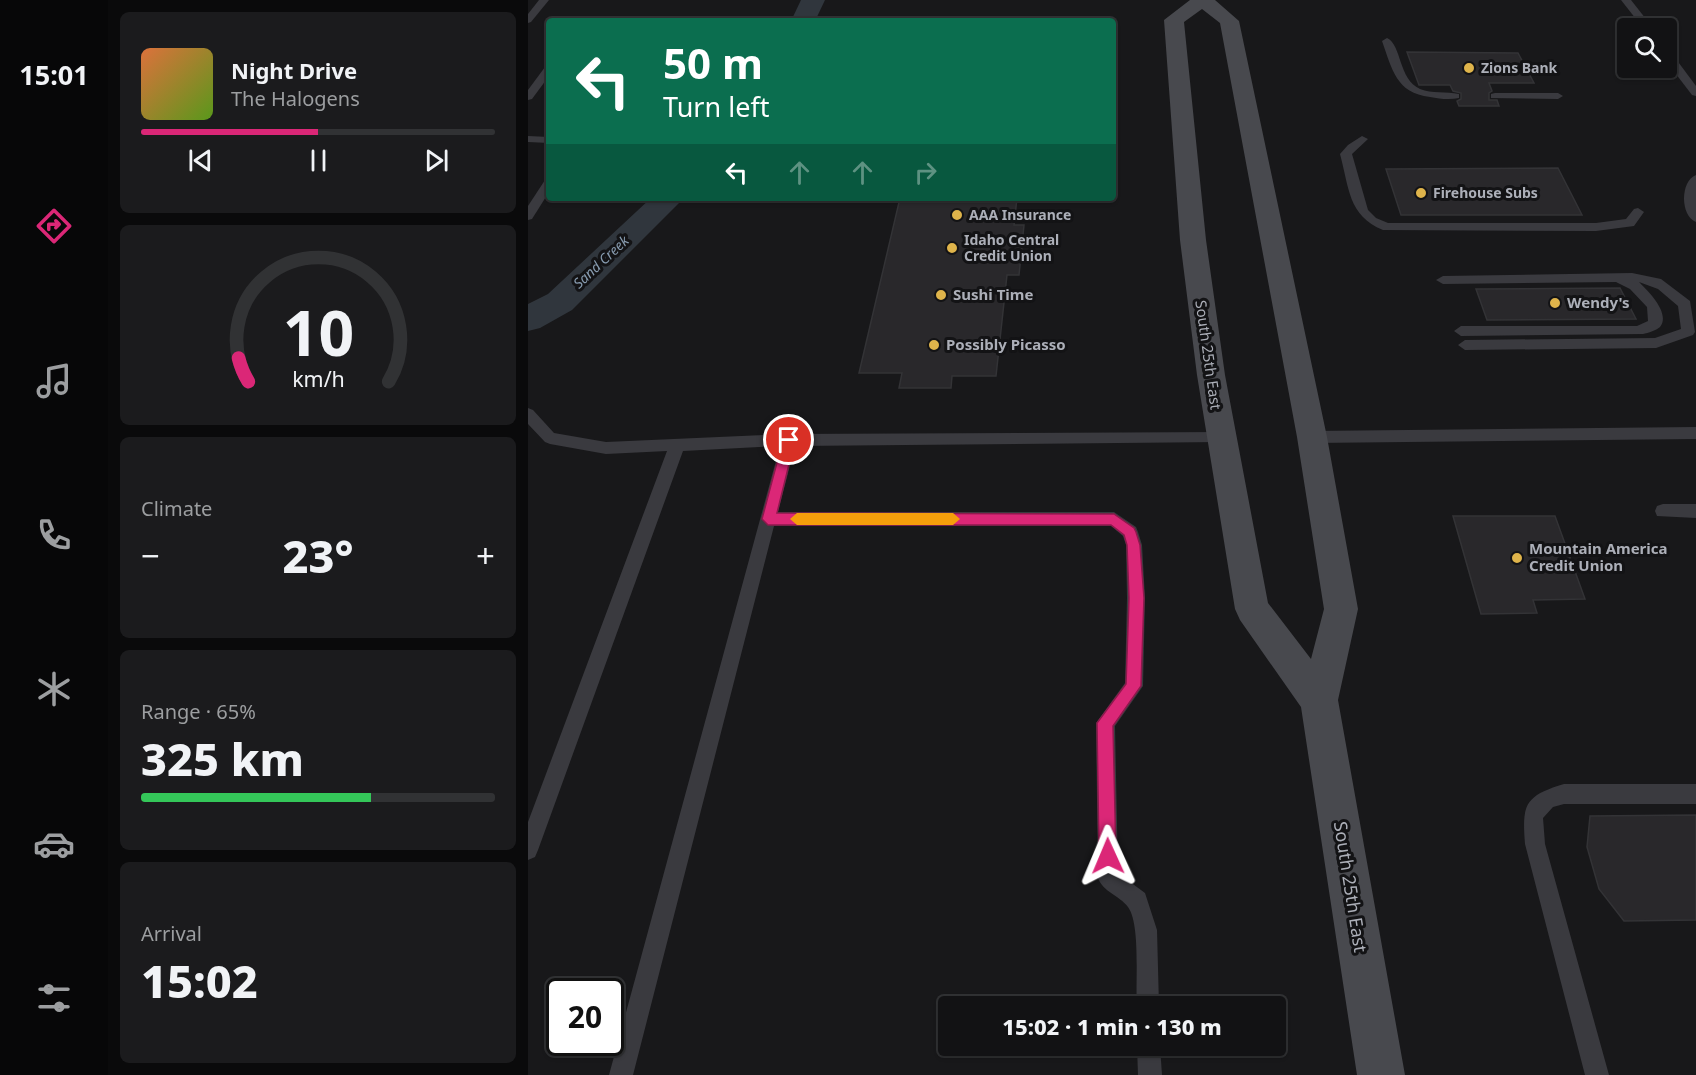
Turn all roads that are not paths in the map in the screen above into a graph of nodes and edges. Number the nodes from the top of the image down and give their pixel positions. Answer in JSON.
{"nodes":[{"id":1,"x":544,"y":0,"type":"edge"},
{"id":2,"x":1203,"y":0,"type":"edge"},
{"id":3,"x":1626,"y":0,"type":"edge"},
{"id":4,"x":1640,"y":18,"type":"edge"},
{"id":5,"x":528,"y":20,"type":"edge"},
{"id":6,"x":1387,"y":41,"type":"dead end"},
{"id":7,"x":1677,"y":68,"type":"edge"},
{"id":8,"x":546,"y":72,"type":"edge"},
{"id":9,"x":532,"y":86,"type":"edge"},
{"id":10,"x":1696,"y":93,"type":"edge"},
{"id":11,"x":1455,"y":96,"type":"dead end"},
{"id":12,"x":1495,"y":96,"type":"dead end"},
{"id":13,"x":1558,"y":96,"type":"dead end"},
{"id":14,"x":528,"y":97,"type":"edge"},
{"id":15,"x":528,"y":139,"type":"edge"},
{"id":16,"x":1362,"y":139,"type":"dead end"},
{"id":17,"x":546,"y":140,"type":"edge"},
{"id":18,"x":1696,"y":179,"type":"edge"},
{"id":19,"x":546,"y":188,"type":"edge"},
{"id":20,"x":1638,"y":212,"type":"dead end"},
{"id":21,"x":528,"y":216,"type":"edge"},
{"id":22,"x":1696,"y":218,"type":"edge"},
{"id":23,"x":1618,"y":278,"type":"junction"},
{"id":24,"x":1443,"y":280,"type":"dead end"},
{"id":25,"x":1461,"y":331,"type":"dead end"},
{"id":26,"x":1465,"y":345,"type":"dead end"},
{"id":27,"x":528,"y":414,"type":"edge"},
{"id":28,"x":1696,"y":434,"type":"edge"},
{"id":29,"x":1221,"y":436,"type":"junction"},
{"id":30,"x":1312,"y":437,"type":"junction"},
{"id":31,"x":789,"y":440,"type":"junction"},
{"id":32,"x":677,"y":445,"type":"junction"},
{"id":33,"x":1663,"y":511,"type":"dead end"},
{"id":34,"x":1696,"y":511,"type":"edge"},
{"id":35,"x":768,"y":519,"type":"junction"},
{"id":36,"x":1319,"y":700,"type":"junction"},
{"id":37,"x":1696,"y":794,"type":"edge"},
{"id":38,"x":528,"y":850,"type":"edge"},
{"id":39,"x":1148,"y":996,"type":"edge"},
{"id":40,"x":1149,"y":1056,"type":"edge"},
{"id":41,"x":621,"y":1075,"type":"edge"},
{"id":42,"x":1150,"y":1075,"type":"edge"},
{"id":43,"x":1382,"y":1075,"type":"edge"},
{"id":44,"x":1597,"y":1075,"type":"edge"}],
"edges":[{"from":1,"to":5,"type":"lane"},
{"from":2,"to":29,"type":"main road","name":"South 25th East"},
{"from":2,"to":30,"type":"main road","name":"South 25th East"},
{"from":3,"to":4,"type":"lane"},
{"from":6,"to":11,"type":"lane"},
{"from":7,"to":10,"type":"lane"},
{"from":8,"to":9,"type":"lane"},
{"from":9,"to":14,"type":"lane"},
{"from":12,"to":13,"type":"lane"},
{"from":15,"to":17,"type":"lane"},
{"from":16,"to":20,"type":"lane"},
{"from":18,"to":22,"type":"lane"},
{"from":19,"to":21,"type":"lane"},
{"from":23,"to":24,"type":"lane"},
{"from":23,"to":25,"type":"lane"},
{"from":23,"to":26,"type":"lane"},
{"from":27,"to":32,"type":"lane"},
{"from":28,"to":30,"type":"lane"},
{"from":29,"to":31,"type":"lane"},
{"from":29,"to":36,"type":"main road","name":"South 25th East"},
{"from":30,"to":36,"type":"main road","name":"South 25th East"},
{"from":31,"to":32,"type":"lane"},
{"from":31,"to":35,"type":"lane"},
{"from":32,"to":38,"type":"lane"},
{"from":33,"to":34,"type":"lane"},
{"from":35,"to":39,"type":"lane"},
{"from":35,"to":41,"type":"lane"},
{"from":36,"to":43,"type":"main road","name":"South 25th East"},
{"from":37,"to":44,"type":"lane"},
{"from":40,"to":42,"type":"lane"}]}
